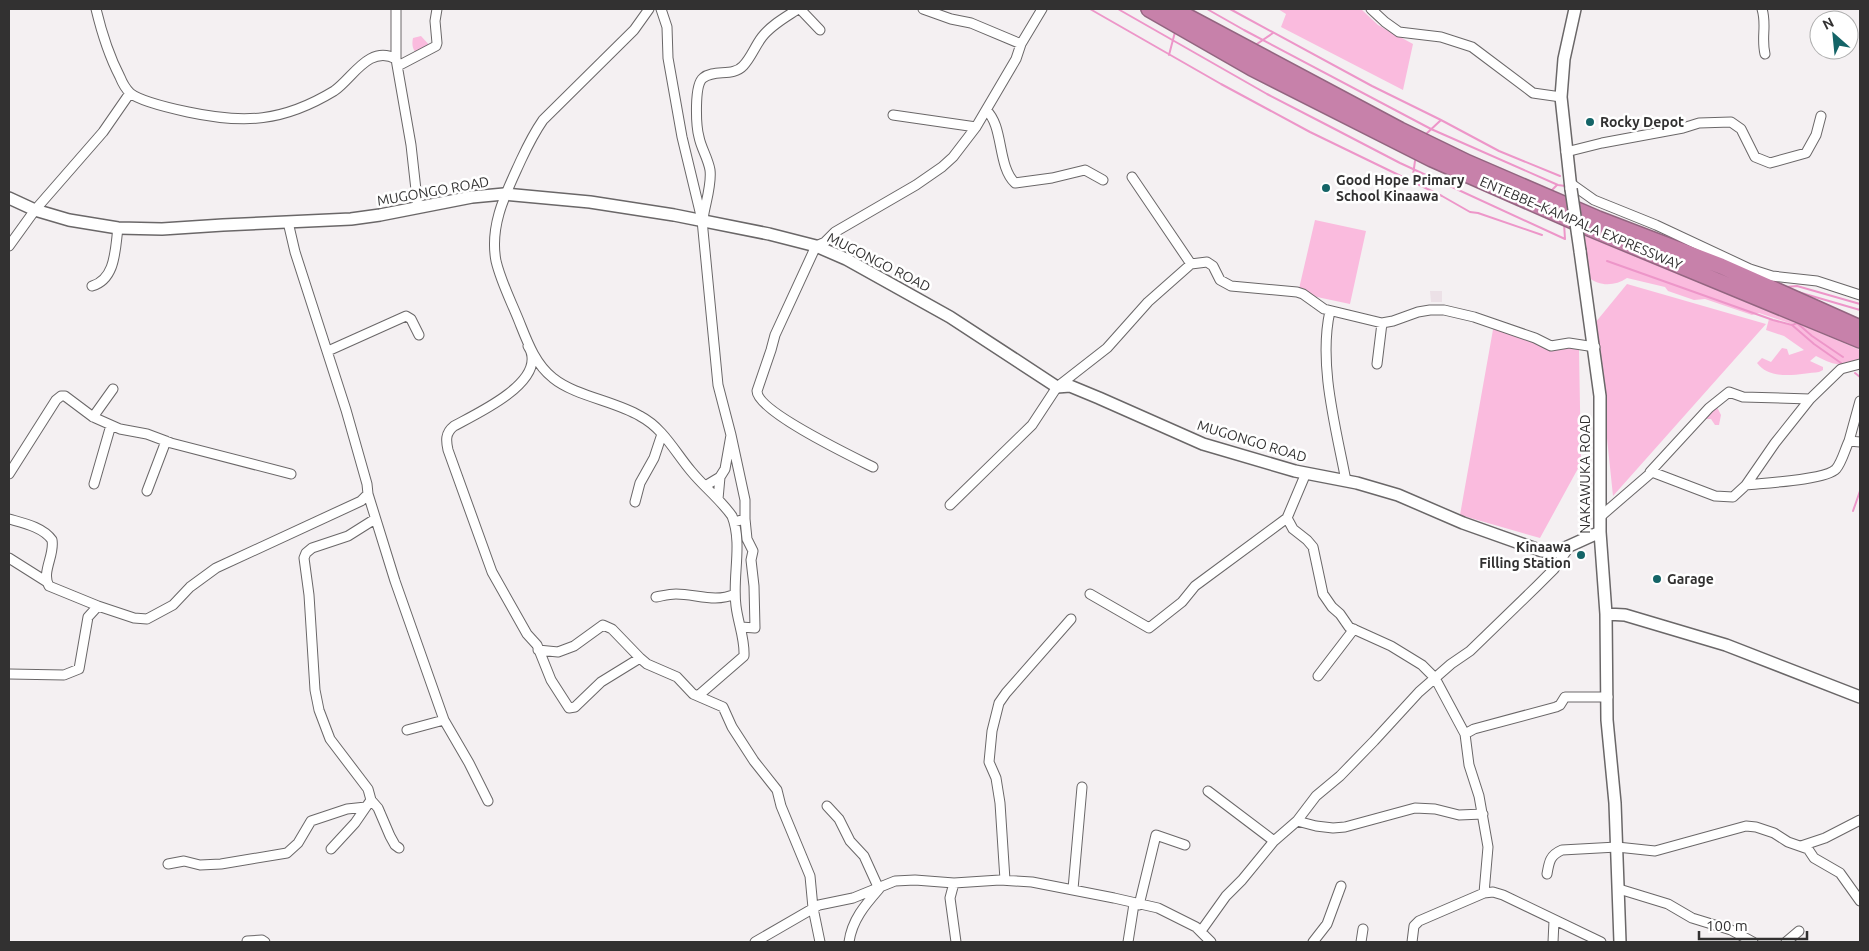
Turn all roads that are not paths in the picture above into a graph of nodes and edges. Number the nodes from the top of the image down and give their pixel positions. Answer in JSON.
{"nodes":[{"id":1,"x":96,"y":9,"type":"edge"},
{"id":2,"x":396,"y":9,"type":"edge"},
{"id":3,"x":437,"y":9,"type":"edge"},
{"id":4,"x":649,"y":9,"type":"edge"},
{"id":5,"x":661,"y":9,"type":"edge"},
{"id":6,"x":799,"y":9,"type":"edge"},
{"id":7,"x":923,"y":9,"type":"edge"},
{"id":8,"x":1041,"y":9,"type":"edge"},
{"id":9,"x":1149,"y":9,"type":"edge"},
{"id":10,"x":1174,"y":9,"type":"edge"},
{"id":11,"x":1371,"y":9,"type":"edge"},
{"id":12,"x":1575,"y":9,"type":"edge"},
{"id":13,"x":1762,"y":9,"type":"edge"},
{"id":14,"x":820,"y":30,"type":"dead end"},
{"id":15,"x":1021,"y":44,"type":"junction"},
{"id":16,"x":1765,"y":54,"type":"dead end"},
{"id":17,"x":397,"y":62,"type":"junction"},
{"id":18,"x":130,"y":93,"type":"junction"},
{"id":19,"x":1561,"y":97,"type":"junction"},
{"id":20,"x":986,"y":110,"type":"junction"},
{"id":21,"x":893,"y":115,"type":"dead end"},
{"id":22,"x":1820,"y":116,"type":"dead end"},
{"id":23,"x":976,"y":126,"type":"junction"},
{"id":24,"x":1566,"y":152,"type":"junction"},
{"id":25,"x":1132,"y":177,"type":"dead end"},
{"id":26,"x":1103,"y":180,"type":"dead end"},
{"id":27,"x":1570,"y":186,"type":"junction"},
{"id":28,"x":504,"y":194,"type":"junction"},
{"id":29,"x":9,"y":198,"type":"edge"},
{"id":30,"x":418,"y":208,"type":"junction"},
{"id":31,"x":35,"y":210,"type":"junction"},
{"id":32,"x":702,"y":220,"type":"junction"},
{"id":33,"x":288,"y":222,"type":"junction"},
{"id":34,"x":118,"y":228,"type":"junction"},
{"id":35,"x":9,"y":246,"type":"edge"},
{"id":36,"x":816,"y":246,"type":"junction"},
{"id":37,"x":1191,"y":264,"type":"junction"},
{"id":38,"x":92,"y":286,"type":"dead end"},
{"id":39,"x":1860,"y":295,"type":"edge"},
{"id":40,"x":1330,"y":311,"type":"junction"},
{"id":41,"x":1382,"y":323,"type":"junction"},
{"id":42,"x":1860,"y":328,"type":"edge"},
{"id":43,"x":419,"y":335,"type":"dead end"},
{"id":44,"x":1860,"y":340,"type":"edge"},
{"id":45,"x":528,"y":346,"type":"junction"},
{"id":46,"x":1595,"y":347,"type":"junction"},
{"id":47,"x":328,"y":351,"type":"junction"},
{"id":48,"x":1377,"y":364,"type":"dead end"},
{"id":49,"x":1860,"y":364,"type":"edge"},
{"id":50,"x":1057,"y":387,"type":"junction"},
{"id":51,"x":113,"y":389,"type":"dead end"},
{"id":52,"x":1810,"y":399,"type":"junction"},
{"id":53,"x":1860,"y":401,"type":"edge"},
{"id":54,"x":93,"y":416,"type":"junction"},
{"id":55,"x":111,"y":425,"type":"junction"},
{"id":56,"x":662,"y":434,"type":"junction"},
{"id":57,"x":731,"y":435,"type":"junction"},
{"id":58,"x":166,"y":441,"type":"junction"},
{"id":59,"x":1849,"y":441,"type":"junction"},
{"id":60,"x":1860,"y":442,"type":"edge"},
{"id":61,"x":873,"y":467,"type":"dead end"},
{"id":62,"x":738,"y":470,"type":"junction"},
{"id":63,"x":1650,"y":472,"type":"junction"},
{"id":64,"x":722,"y":473,"type":"junction"},
{"id":65,"x":1306,"y":473,"type":"junction"},
{"id":66,"x":9,"y":474,"type":"edge"},
{"id":67,"x":291,"y":474,"type":"dead end"},
{"id":68,"x":1346,"y":480,"type":"junction"},
{"id":69,"x":94,"y":484,"type":"dead end"},
{"id":70,"x":1746,"y":485,"type":"junction"},
{"id":71,"x":705,"y":486,"type":"junction"},
{"id":72,"x":146,"y":491,"type":"dead end"},
{"id":73,"x":368,"y":494,"type":"junction"},
{"id":74,"x":718,"y":499,"type":"junction"},
{"id":75,"x":635,"y":502,"type":"dead end"},
{"id":76,"x":950,"y":505,"type":"dead end"},
{"id":77,"x":1601,"y":516,"type":"junction"},
{"id":78,"x":9,"y":518,"type":"edge"},
{"id":79,"x":1287,"y":518,"type":"junction"},
{"id":80,"x":375,"y":519,"type":"junction"},
{"id":81,"x":746,"y":519,"type":"junction"},
{"id":82,"x":734,"y":522,"type":"junction"},
{"id":83,"x":1600,"y":532,"type":"junction"},
{"id":84,"x":1570,"y":546,"type":"junction"},
{"id":85,"x":9,"y":558,"type":"edge"},
{"id":86,"x":47,"y":582,"type":"junction"},
{"id":87,"x":735,"y":594,"type":"junction"},
{"id":88,"x":1090,"y":594,"type":"dead end"},
{"id":89,"x":656,"y":597,"type":"dead end"},
{"id":90,"x":98,"y":606,"type":"junction"},
{"id":91,"x":1606,"y":614,"type":"junction"},
{"id":92,"x":1071,"y":619,"type":"dead end"},
{"id":93,"x":741,"y":627,"type":"junction"},
{"id":94,"x":1354,"y":629,"type":"junction"},
{"id":95,"x":538,"y":650,"type":"junction"},
{"id":96,"x":640,"y":658,"type":"junction"},
{"id":97,"x":9,"y":674,"type":"edge"},
{"id":98,"x":1318,"y":676,"type":"dead end"},
{"id":99,"x":1435,"y":678,"type":"junction"},
{"id":100,"x":699,"y":695,"type":"junction"},
{"id":101,"x":1608,"y":697,"type":"junction"},
{"id":102,"x":1860,"y":697,"type":"edge"},
{"id":103,"x":444,"y":720,"type":"junction"},
{"id":104,"x":407,"y":730,"type":"dead end"},
{"id":105,"x":1465,"y":734,"type":"junction"},
{"id":106,"x":1082,"y":787,"type":"dead end"},
{"id":107,"x":1208,"y":791,"type":"dead end"},
{"id":108,"x":488,"y":801,"type":"dead end"},
{"id":109,"x":368,"y":803,"type":"junction"},
{"id":110,"x":827,"y":806,"type":"dead end"},
{"id":111,"x":1483,"y":814,"type":"junction"},
{"id":112,"x":1860,"y":820,"type":"edge"},
{"id":113,"x":1297,"y":821,"type":"junction"},
{"id":114,"x":1274,"y":841,"type":"junction"},
{"id":115,"x":1185,"y":845,"type":"dead end"},
{"id":116,"x":1800,"y":846,"type":"junction"},
{"id":117,"x":1617,"y":847,"type":"junction"},
{"id":118,"x":331,"y":848,"type":"dead end"},
{"id":119,"x":399,"y":848,"type":"dead end"},
{"id":120,"x":168,"y":864,"type":"dead end"},
{"id":121,"x":1547,"y":874,"type":"dead end"},
{"id":122,"x":1005,"y":880,"type":"junction"},
{"id":123,"x":954,"y":883,"type":"junction"},
{"id":124,"x":1341,"y":886,"type":"dead end"},
{"id":125,"x":879,"y":889,"type":"junction"},
{"id":126,"x":1073,"y":889,"type":"junction"},
{"id":127,"x":1619,"y":889,"type":"junction"},
{"id":128,"x":1484,"y":893,"type":"junction"},
{"id":129,"x":853,"y":898,"type":"junction"},
{"id":130,"x":1860,"y":901,"type":"edge"},
{"id":131,"x":1136,"y":904,"type":"junction"},
{"id":132,"x":813,"y":908,"type":"junction"},
{"id":133,"x":860,"y":910,"type":"junction"},
{"id":134,"x":1554,"y":921,"type":"junction"},
{"id":135,"x":1363,"y":929,"type":"dead end"},
{"id":136,"x":1202,"y":931,"type":"junction"},
{"id":137,"x":1799,"y":931,"type":"dead end"},
{"id":138,"x":247,"y":941,"type":"edge"},
{"id":139,"x":265,"y":942,"type":"edge"},
{"id":140,"x":755,"y":942,"type":"edge"},
{"id":141,"x":820,"y":942,"type":"edge"},
{"id":142,"x":849,"y":942,"type":"edge"},
{"id":143,"x":958,"y":942,"type":"edge"},
{"id":144,"x":1128,"y":942,"type":"edge"},
{"id":145,"x":1211,"y":942,"type":"edge"},
{"id":146,"x":1313,"y":942,"type":"edge"},
{"id":147,"x":1360,"y":942,"type":"edge"},
{"id":148,"x":1412,"y":942,"type":"edge"},
{"id":149,"x":1554,"y":942,"type":"edge"},
{"id":150,"x":1600,"y":942,"type":"edge"},
{"id":151,"x":1620,"y":942,"type":"edge"},
{"id":152,"x":1753,"y":942,"type":"edge"},
{"id":153,"x":1786,"y":942,"type":"edge"}],
"edges":[{"from":1,"to":18,"type":"street"},
{"from":2,"to":17,"type":"street"},
{"from":3,"to":17,"type":"street"},
{"from":4,"to":28,"type":"street"},
{"from":5,"to":32,"type":"street"},
{"from":6,"to":14,"type":"street"},
{"from":6,"to":32,"type":"street"},
{"from":7,"to":15,"type":"street"},
{"from":8,"to":15,"type":"street"},
{"from":9,"to":44,"type":"highway","name":"ENTEBBE–KAMPALA EXPRESSWAY"},
{"from":10,"to":42,"type":"highway","name":"ENTEBBE–KAMPALA EXPRESSWAY"},
{"from":11,"to":19,"type":"street"},
{"from":12,"to":19,"type":"street","name":"NAKAWUKA ROAD"},
{"from":13,"to":16,"type":"street"},
{"from":15,"to":20,"type":"street"},
{"from":17,"to":18,"type":"street"},
{"from":17,"to":30,"type":"street"},
{"from":18,"to":31,"type":"street"},
{"from":19,"to":24,"type":"street","name":"NAKAWUKA ROAD"},
{"from":20,"to":23,"type":"street"},
{"from":20,"to":26,"type":"street"},
{"from":21,"to":23,"type":"street"},
{"from":22,"to":24,"type":"street"},
{"from":23,"to":36,"type":"street"},
{"from":24,"to":27,"type":"street","name":"NAKAWUKA ROAD"},
{"from":25,"to":37,"type":"street"},
{"from":27,"to":39,"type":"street"},
{"from":27,"to":46,"type":"street","name":"NAKAWUKA ROAD","bridge":true},
{"from":28,"to":30,"type":"street","name":"MUGONGO ROAD"},
{"from":28,"to":32,"type":"street","name":"MUGONGO ROAD"},
{"from":28,"to":45,"type":"street"},
{"from":29,"to":31,"type":"street","name":"MUGONGO ROAD"},
{"from":30,"to":33,"type":"street","name":"MUGONGO ROAD"},
{"from":31,"to":34,"type":"street","name":"MUGONGO ROAD"},
{"from":31,"to":35,"type":"street"},
{"from":32,"to":36,"type":"street","name":"MUGONGO ROAD"},
{"from":32,"to":57,"type":"street"},
{"from":33,"to":34,"type":"street","name":"MUGONGO ROAD"},
{"from":33,"to":47,"type":"street"},
{"from":34,"to":38,"type":"street"},
{"from":36,"to":50,"type":"street","name":"MUGONGO ROAD"},
{"from":36,"to":61,"type":"street"},
{"from":37,"to":40,"type":"street"},
{"from":37,"to":50,"type":"street"},
{"from":40,"to":41,"type":"street"},
{"from":40,"to":68,"type":"street"},
{"from":41,"to":46,"type":"street"},
{"from":41,"to":48,"type":"street"},
{"from":43,"to":47,"type":"street"},
{"from":45,"to":56,"type":"street"},
{"from":45,"to":95,"type":"street"},
{"from":46,"to":77,"type":"street","name":"NAKAWUKA ROAD"},
{"from":47,"to":73,"type":"street"},
{"from":49,"to":52,"type":"street"},
{"from":50,"to":65,"type":"street","name":"MUGONGO ROAD"},
{"from":50,"to":76,"type":"street"},
{"from":51,"to":54,"type":"street"},
{"from":52,"to":63,"type":"street"},
{"from":52,"to":70,"type":"street"},
{"from":53,"to":59,"type":"street"},
{"from":54,"to":55,"type":"street"},
{"from":54,"to":66,"type":"street"},
{"from":55,"to":58,"type":"street"},
{"from":55,"to":69,"type":"street"},
{"from":56,"to":71,"type":"street"},
{"from":56,"to":75,"type":"street"},
{"from":57,"to":62,"type":"street"},
{"from":57,"to":64,"type":"street"},
{"from":58,"to":67,"type":"street"},
{"from":58,"to":72,"type":"street"},
{"from":59,"to":60,"type":"street"},
{"from":59,"to":70,"type":"street"},
{"from":62,"to":64,"type":"street"},
{"from":62,"to":81,"type":"street"},
{"from":63,"to":70,"type":"street"},
{"from":63,"to":77,"type":"street"},
{"from":64,"to":71,"type":"street"},
{"from":64,"to":74,"type":"street"},
{"from":65,"to":68,"type":"street","name":"MUGONGO ROAD"},
{"from":65,"to":79,"type":"street"},
{"from":68,"to":84,"type":"street","name":"MUGONGO ROAD"},
{"from":71,"to":74,"type":"street"},
{"from":73,"to":80,"type":"street"},
{"from":73,"to":90,"type":"street"},
{"from":74,"to":82,"type":"street"},
{"from":77,"to":83,"type":"street","name":"NAKAWUKA ROAD"},
{"from":78,"to":86,"type":"street"},
{"from":79,"to":88,"type":"street"},
{"from":79,"to":94,"type":"street"},
{"from":80,"to":103,"type":"street"},
{"from":80,"to":109,"type":"street"},
{"from":81,"to":82,"type":"street"},
{"from":81,"to":93,"type":"street"},
{"from":82,"to":87,"type":"street"},
{"from":83,"to":84,"type":"street","name":"MUGONGO ROAD"},
{"from":83,"to":91,"type":"street","name":"NAKAWUKA ROAD"},
{"from":84,"to":99,"type":"street"},
{"from":85,"to":86,"type":"street"},
{"from":86,"to":90,"type":"street"},
{"from":87,"to":89,"type":"street"},
{"from":87,"to":93,"type":"street"},
{"from":90,"to":97,"type":"street"},
{"from":91,"to":101,"type":"street","name":"NAKAWUKA ROAD"},
{"from":91,"to":102,"type":"street"},
{"from":92,"to":122,"type":"street"},
{"from":93,"to":100,"type":"street"},
{"from":94,"to":98,"type":"street"},
{"from":94,"to":99,"type":"street"},
{"from":95,"to":96,"type":"street"},
{"from":95,"to":96,"type":"street"},
{"from":96,"to":100,"type":"street"},
{"from":99,"to":105,"type":"street"},
{"from":99,"to":113,"type":"street"},
{"from":100,"to":132,"type":"street"},
{"from":101,"to":105,"type":"street"},
{"from":101,"to":117,"type":"street","name":"NAKAWUKA ROAD"},
{"from":103,"to":104,"type":"street"},
{"from":103,"to":108,"type":"street"},
{"from":105,"to":111,"type":"street"},
{"from":106,"to":126,"type":"street"},
{"from":107,"to":114,"type":"street"},
{"from":109,"to":118,"type":"street"},
{"from":109,"to":119,"type":"street"},
{"from":109,"to":120,"type":"street"},
{"from":110,"to":125,"type":"street"},
{"from":111,"to":113,"type":"street"},
{"from":111,"to":128,"type":"street"},
{"from":112,"to":116,"type":"street"},
{"from":113,"to":114,"type":"street"},
{"from":114,"to":136,"type":"street"},
{"from":115,"to":131,"type":"street"},
{"from":116,"to":117,"type":"street"},
{"from":116,"to":130,"type":"street"},
{"from":117,"to":121,"type":"street"},
{"from":117,"to":127,"type":"street","name":"NAKAWUKA ROAD"},
{"from":122,"to":123,"type":"street"},
{"from":122,"to":126,"type":"street"},
{"from":123,"to":125,"type":"street"},
{"from":123,"to":143,"type":"street"},
{"from":124,"to":146,"type":"street"},
{"from":125,"to":129,"type":"street"},
{"from":125,"to":133,"type":"street"},
{"from":126,"to":131,"type":"street"},
{"from":127,"to":151,"type":"street","name":"NAKAWUKA ROAD"},
{"from":127,"to":152,"type":"street"},
{"from":128,"to":134,"type":"street"},
{"from":128,"to":148,"type":"street"},
{"from":129,"to":132,"type":"street"},
{"from":129,"to":133,"type":"street"},
{"from":131,"to":136,"type":"street"},
{"from":131,"to":144,"type":"street"},
{"from":132,"to":140,"type":"street"},
{"from":132,"to":141,"type":"street"},
{"from":133,"to":142,"type":"street"},
{"from":134,"to":149,"type":"street"},
{"from":134,"to":150,"type":"street"},
{"from":135,"to":147,"type":"street"},
{"from":136,"to":145,"type":"street"},
{"from":137,"to":153,"type":"street"},
{"from":138,"to":139,"type":"street"}]}
